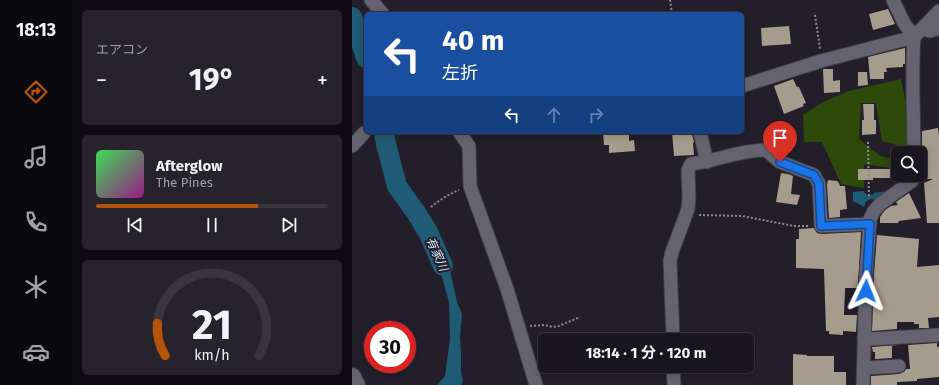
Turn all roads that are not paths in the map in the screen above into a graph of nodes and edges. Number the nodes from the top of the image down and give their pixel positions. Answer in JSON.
{"nodes":[{"id":1,"x":371,"y":0,"type":"edge"},
{"id":2,"x":893,"y":0,"type":"edge"},
{"id":3,"x":939,"y":10,"type":"edge"},
{"id":4,"x":381,"y":12,"type":"edge"},
{"id":5,"x":939,"y":28,"type":"edge"},
{"id":6,"x":918,"y":33,"type":"junction"},
{"id":7,"x":744,"y":85,"type":"edge"},
{"id":8,"x":364,"y":133,"type":"dead end"},
{"id":9,"x":460,"y":134,"type":"edge"},
{"id":10,"x":700,"y":134,"type":"edge"},
{"id":11,"x":352,"y":146,"type":"edge"},
{"id":12,"x":914,"y":146,"type":"edge"},
{"id":13,"x":707,"y":162,"type":"junction"},
{"id":14,"x":911,"y":182,"type":"edge"},
{"id":15,"x":870,"y":224,"type":"junction"},
{"id":16,"x":672,"y":333,"type":"edge"},
{"id":17,"x":939,"y":335,"type":"edge"},
{"id":18,"x":864,"y":338,"type":"junction"},
{"id":19,"x":899,"y":366,"type":"dead end"},
{"id":20,"x":864,"y":368,"type":"junction"},
{"id":21,"x":673,"y":373,"type":"edge"},
{"id":22,"x":352,"y":377,"type":"edge"},
{"id":23,"x":356,"y":385,"type":"edge"},
{"id":24,"x":536,"y":385,"type":"edge"},
{"id":25,"x":674,"y":385,"type":"edge"},
{"id":26,"x":863,"y":385,"type":"edge"}],
"edges":[{"from":1,"to":4,"type":"street"},
{"from":2,"to":6,"type":"street"},
{"from":3,"to":6,"type":"street"},
{"from":5,"to":6,"type":"street"},
{"from":6,"to":7,"type":"street"},
{"from":6,"to":12,"type":"street"},
{"from":8,"to":11,"type":"street"},
{"from":9,"to":24,"type":"street"},
{"from":10,"to":13,"type":"street"},
{"from":13,"to":15,"type":"street"},
{"from":13,"to":16,"type":"street"},
{"from":14,"to":15,"type":"street"},
{"from":15,"to":18,"type":"street"},
{"from":17,"to":18,"type":"street"},
{"from":18,"to":20,"type":"street"},
{"from":19,"to":20,"type":"street"},
{"from":20,"to":26,"type":"street"},
{"from":21,"to":25,"type":"street"},
{"from":22,"to":23,"type":"street"}]}
